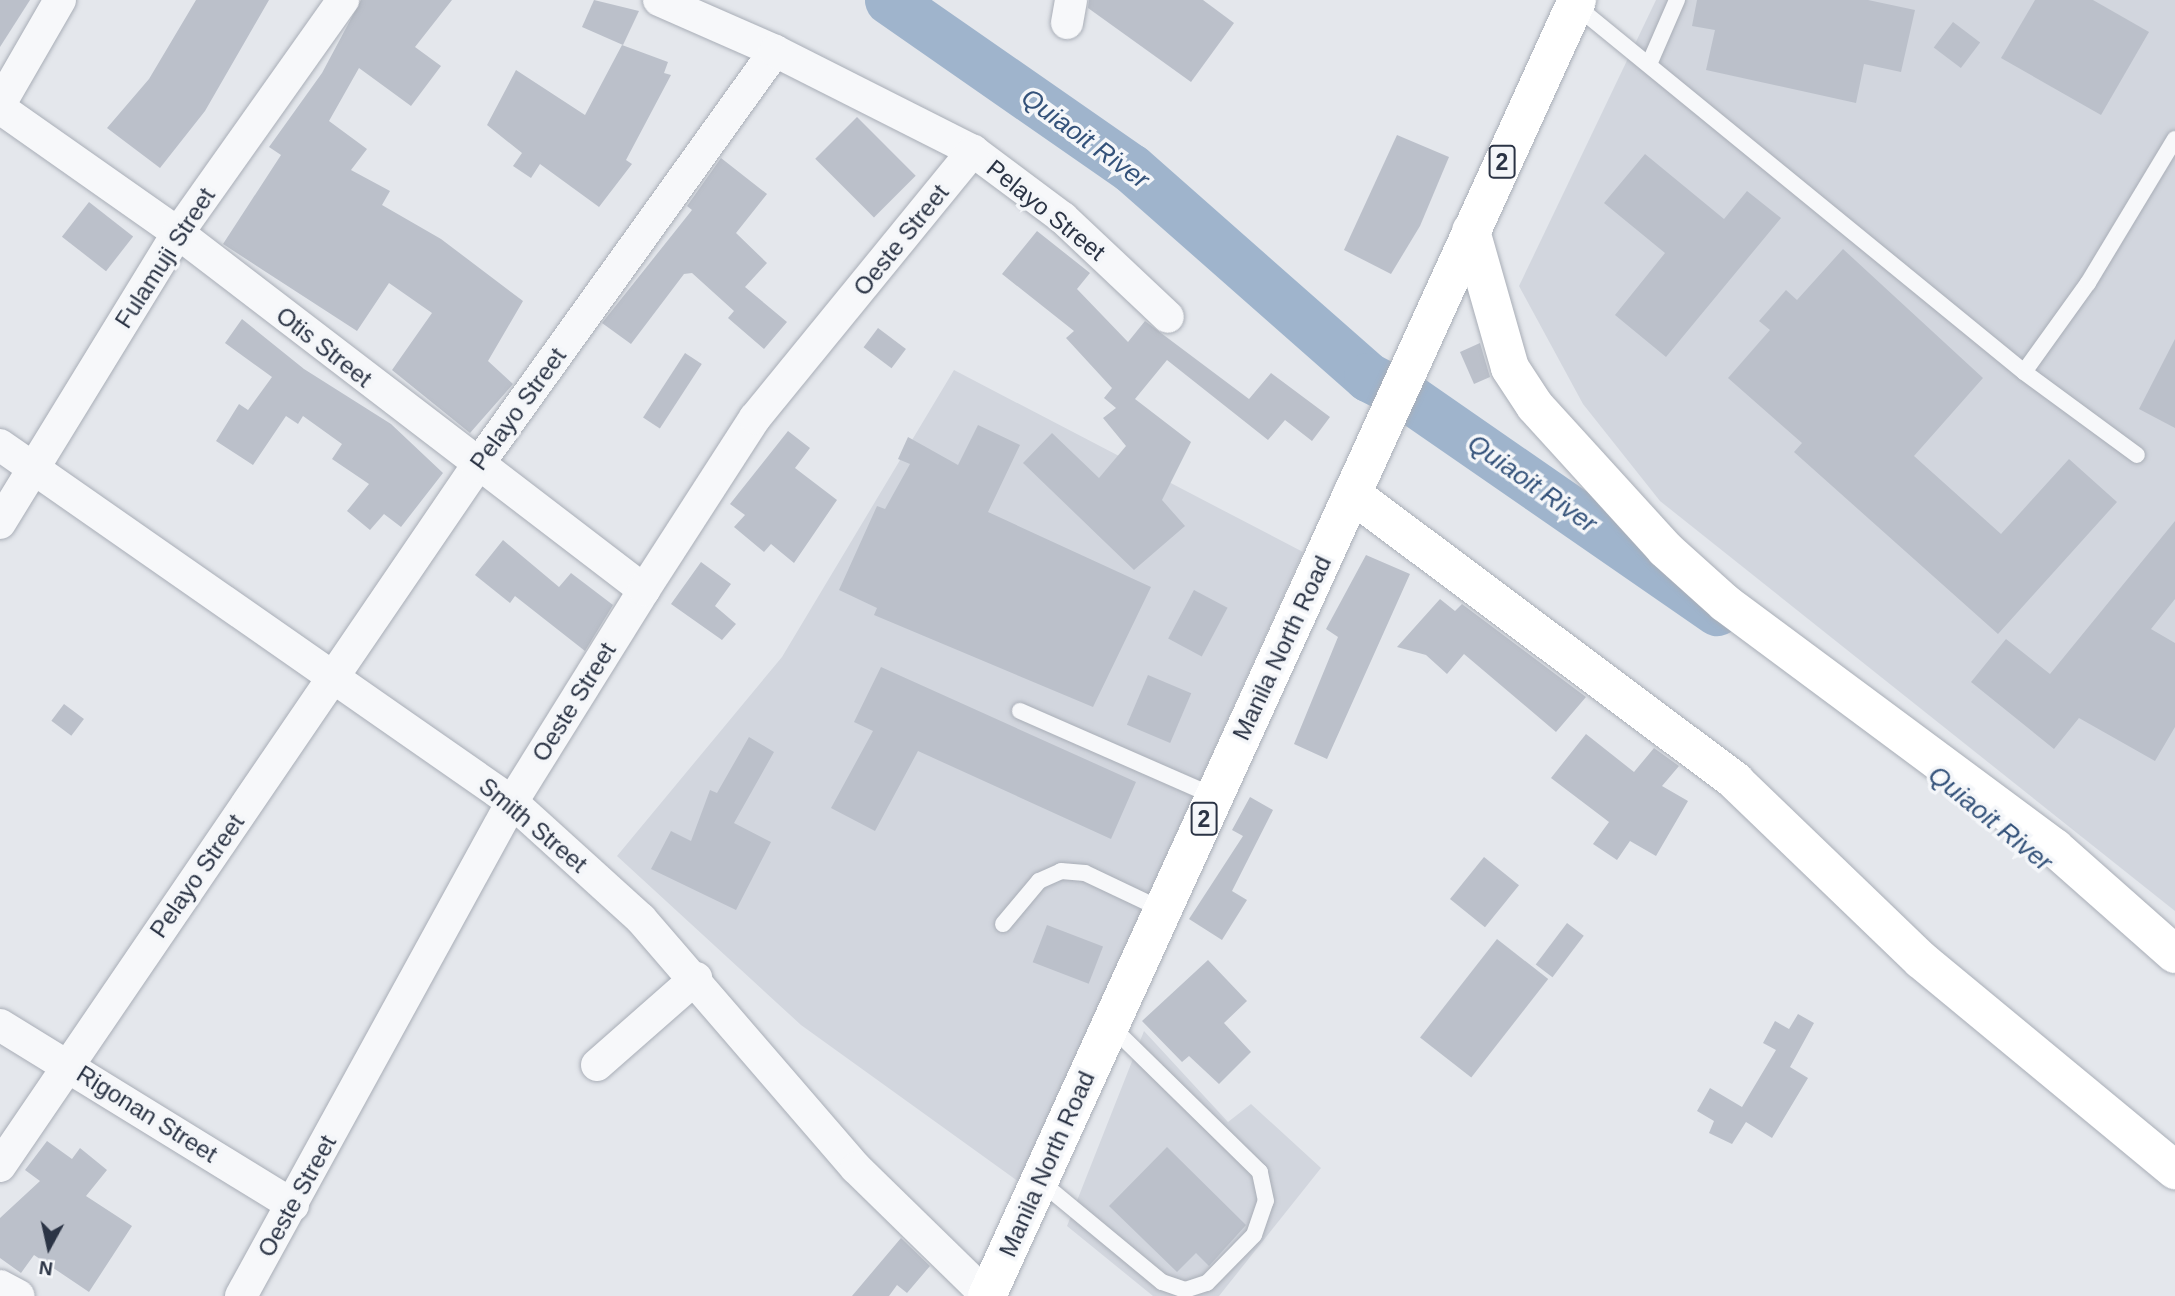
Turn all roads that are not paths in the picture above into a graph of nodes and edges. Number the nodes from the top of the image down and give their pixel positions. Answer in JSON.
{"nodes":[{"id":1,"x":60,"y":0,"type":"edge"},
{"id":2,"x":343,"y":0,"type":"edge"},
{"id":3,"x":659,"y":0,"type":"edge"},
{"id":4,"x":1677,"y":0,"type":"edge"},
{"id":5,"x":1576,"y":2,"type":"edge"},
{"id":6,"x":775,"y":51,"type":"junction"},
{"id":7,"x":1650,"y":62,"type":"junction"},
{"id":8,"x":0,"y":106,"type":"edge"},
{"id":9,"x":2175,"y":139,"type":"edge"},
{"id":10,"x":973,"y":151,"type":"junction"},
{"id":11,"x":1471,"y":231,"type":"junction"},
{"id":12,"x":177,"y":233,"type":"junction"},
{"id":13,"x":1168,"y":317,"type":"dead end"},
{"id":14,"x":2024,"y":372,"type":"junction"},
{"id":15,"x":0,"y":445,"type":"edge"},
{"id":16,"x":2137,"y":455,"type":"dead end"},
{"id":17,"x":477,"y":466,"type":"junction"},
{"id":18,"x":35,"y":467,"type":"junction"},
{"id":19,"x":1352,"y":494,"type":"junction"},
{"id":20,"x":0,"y":523,"type":"edge"},
{"id":21,"x":643,"y":590,"type":"junction"},
{"id":22,"x":333,"y":680,"type":"junction"},
{"id":23,"x":1020,"y":711,"type":"dead end"},
{"id":24,"x":1214,"y":796,"type":"junction"},
{"id":25,"x":512,"y":802,"type":"junction"},
{"id":26,"x":1163,"y":910,"type":"junction"},
{"id":27,"x":1003,"y":924,"type":"dead end"},
{"id":28,"x":2175,"y":954,"type":"edge"},
{"id":29,"x":696,"y":978,"type":"junction"},
{"id":30,"x":1109,"y":1024,"type":"junction"},
{"id":31,"x":0,"y":1026,"type":"edge"},
{"id":32,"x":66,"y":1064,"type":"junction"},
{"id":33,"x":597,"y":1065,"type":"dead end"},
{"id":34,"x":0,"y":1166,"type":"edge"},
{"id":35,"x":2175,"y":1170,"type":"edge"},
{"id":36,"x":1041,"y":1182,"type":"junction"},
{"id":37,"x":293,"y":1205,"type":"junction"},
{"id":38,"x":0,"y":1286,"type":"edge"},
{"id":39,"x":19,"y":1296,"type":"edge"},
{"id":40,"x":241,"y":1296,"type":"edge"},
{"id":41,"x":987,"y":1296,"type":"edge"}],
"edges":[{"from":1,"to":8,"type":"street"},
{"from":2,"to":12,"type":"street","name":"Fulamuji Street"},
{"from":3,"to":6,"type":"street"},
{"from":4,"to":7,"type":"lane"},
{"from":5,"to":7,"type":"lane"},
{"from":5,"to":11,"type":"main road","name":"Manila North Road","number":"2"},
{"from":6,"to":10,"type":"street","name":"Pelayo Street"},
{"from":6,"to":17,"type":"street","name":"Pelayo Street"},
{"from":7,"to":14,"type":"lane"},
{"from":8,"to":12,"type":"street","name":"Otis Street"},
{"from":9,"to":14,"type":"lane"},
{"from":10,"to":13,"type":"street","name":"Pelayo Street"},
{"from":10,"to":21,"type":"street","name":"Oeste Street"},
{"from":11,"to":19,"type":"main road","name":"Manila North Road","number":"2"},
{"from":11,"to":28,"type":"main road"},
{"from":12,"to":17,"type":"street","name":"Otis Street"},
{"from":12,"to":18,"type":"street","name":"Fulamuji Street"},
{"from":14,"to":16,"type":"lane"},
{"from":15,"to":18,"type":"street","name":"Smith Street"},
{"from":17,"to":21,"type":"street","name":"Otis Street"},
{"from":17,"to":22,"type":"street","name":"Pelayo Street"},
{"from":18,"to":20,"type":"street","name":"Fulamuji Street"},
{"from":18,"to":22,"type":"street","name":"Smith Street"},
{"from":19,"to":24,"type":"main road","name":"Manila North Road","number":"2"},
{"from":19,"to":35,"type":"main road"},
{"from":21,"to":25,"type":"street","name":"Oeste Street"},
{"from":22,"to":25,"type":"street","name":"Smith Street"},
{"from":22,"to":32,"type":"street","name":"Pelayo Street"},
{"from":23,"to":24,"type":"lane"},
{"from":24,"to":26,"type":"main road","name":"Manila North Road","number":"2"},
{"from":25,"to":29,"type":"street","name":"Smith Street"},
{"from":25,"to":37,"type":"street","name":"Oeste Street"},
{"from":26,"to":27,"type":"lane"},
{"from":26,"to":30,"type":"main road","name":"Manila North Road","number":"2"},
{"from":29,"to":33,"type":"street"},
{"from":29,"to":41,"type":"street","name":"Smith Street"},
{"from":30,"to":36,"type":"main road","name":"Manila North Road","number":"2"},
{"from":30,"to":36,"type":"lane"},
{"from":31,"to":32,"type":"street","name":"Rigonan Street"},
{"from":32,"to":34,"type":"street","name":"Pelayo Street"},
{"from":32,"to":37,"type":"street","name":"Rigonan Street"},
{"from":36,"to":41,"type":"main road","name":"Manila North Road","number":"2"},
{"from":37,"to":40,"type":"street","name":"Oeste Street"},
{"from":38,"to":39,"type":"street"}]}
